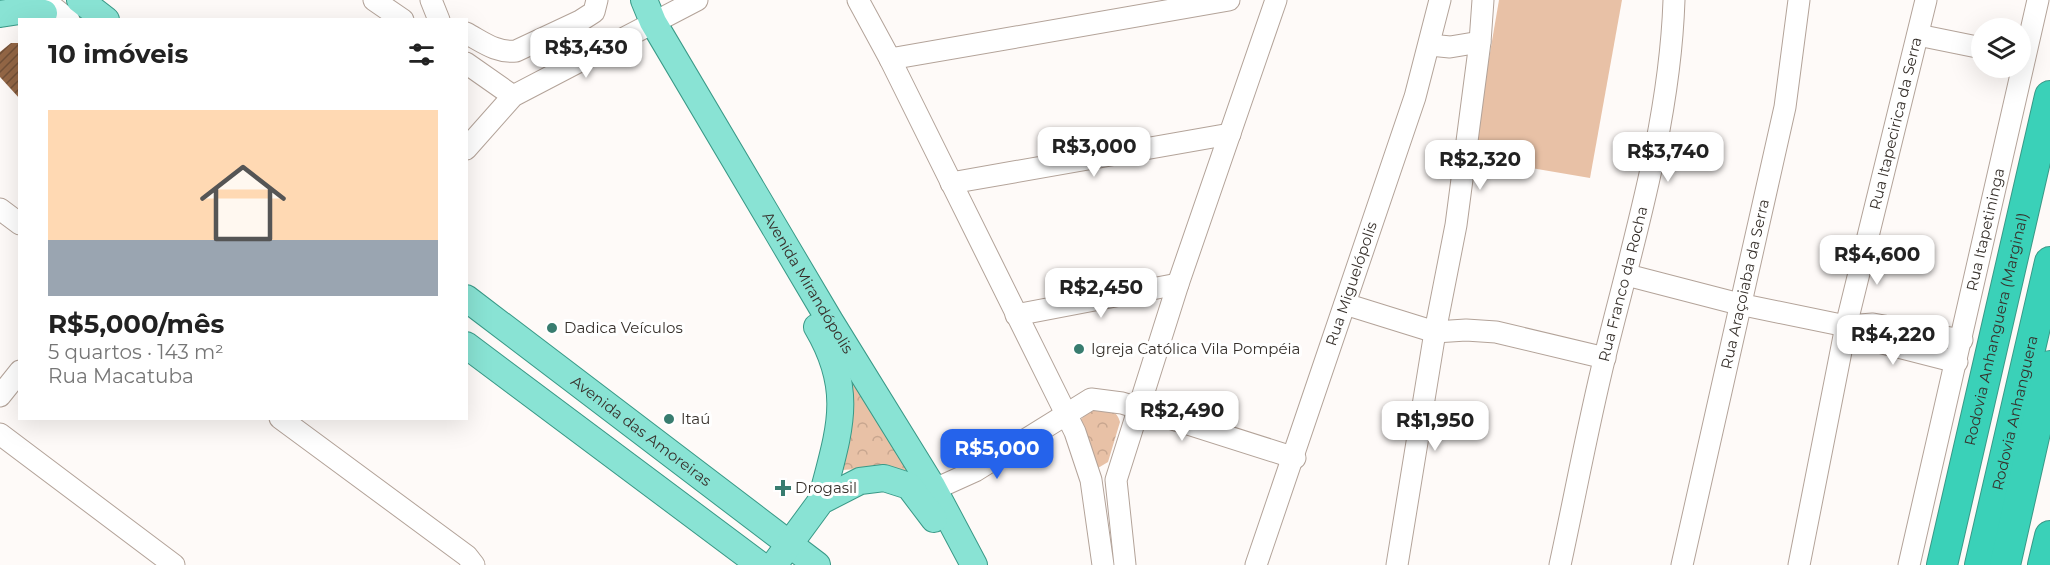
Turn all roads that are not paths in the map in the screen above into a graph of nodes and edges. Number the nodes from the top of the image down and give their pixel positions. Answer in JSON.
{"nodes":[{"id":1,"x":66,"y":0,"type":"edge"},
{"id":2,"x":80,"y":0,"type":"edge"},
{"id":3,"x":374,"y":0,"type":"edge"},
{"id":4,"x":627,"y":0,"type":"edge"},
{"id":5,"x":697,"y":0,"type":"edge"},
{"id":6,"x":858,"y":0,"type":"edge"},
{"id":7,"x":1229,"y":0,"type":"edge"},
{"id":8,"x":1276,"y":0,"type":"edge"},
{"id":9,"x":1440,"y":0,"type":"edge"},
{"id":10,"x":1483,"y":0,"type":"edge"},
{"id":11,"x":1674,"y":0,"type":"edge"},
{"id":12,"x":1799,"y":0,"type":"edge"},
{"id":13,"x":1926,"y":0,"type":"edge"},
{"id":14,"x":2038,"y":0,"type":"edge"},
{"id":15,"x":595,"y":6,"type":"edge"},
{"id":16,"x":41,"y":8,"type":"edge"},
{"id":17,"x":398,"y":12,"type":"edge"},
{"id":18,"x":0,"y":14,"type":"edge"},
{"id":19,"x":645,"y":17,"type":"edge"},
{"id":20,"x":64,"y":18,"type":"edge"},
{"id":21,"x":88,"y":18,"type":"edge"},
{"id":22,"x":103,"y":18,"type":"edge"},
{"id":23,"x":2031,"y":24,"type":"edge"},
{"id":24,"x":468,"y":34,"type":"edge"},
{"id":25,"x":1918,"y":35,"type":"junction"},
{"id":26,"x":1480,"y":42,"type":"junction"},
{"id":27,"x":1430,"y":45,"type":"junction"},
{"id":28,"x":1971,"y":46,"type":"edge"},
{"id":29,"x":890,"y":59,"type":"junction"},
{"id":30,"x":468,"y":64,"type":"edge"},
{"id":31,"x":2017,"y":78,"type":"edge"},
{"id":32,"x":513,"y":96,"type":"junction"},
{"id":33,"x":2050,"y":96,"type":"edge"},
{"id":34,"x":1230,"y":134,"type":"junction"},
{"id":35,"x":468,"y":146,"type":"edge"},
{"id":36,"x":951,"y":183,"type":"junction"},
{"id":37,"x":0,"y":210,"type":"edge"},
{"id":38,"x":18,"y":223,"type":"edge"},
{"id":39,"x":2050,"y":261,"type":"edge"},
{"id":40,"x":1627,"y":275,"type":"junction"},
{"id":41,"x":1178,"y":284,"type":"junction"},
{"id":42,"x":468,"y":300,"type":"edge"},
{"id":43,"x":1345,"y":304,"type":"junction"},
{"id":44,"x":1739,"y":304,"type":"junction"},
{"id":45,"x":468,"y":315,"type":"edge"},
{"id":46,"x":1016,"y":315,"type":"junction"},
{"id":47,"x":1846,"y":326,"type":"junction"},
{"id":48,"x":1435,"y":332,"type":"junction"},
{"id":49,"x":468,"y":334,"type":"edge"},
{"id":50,"x":1962,"y":340,"type":"junction"},
{"id":51,"x":468,"y":346,"type":"edge"},
{"id":52,"x":1605,"y":358,"type":"junction"},
{"id":53,"x":1957,"y":362,"type":"junction"},
{"id":54,"x":2050,"y":366,"type":"edge"},
{"id":55,"x":18,"y":374,"type":"edge"},
{"id":56,"x":0,"y":396,"type":"edge"},
{"id":57,"x":1138,"y":408,"type":"junction"},
{"id":58,"x":1066,"y":413,"type":"junction"},
{"id":59,"x":283,"y":420,"type":"edge"},
{"id":60,"x":0,"y":434,"type":"edge"},
{"id":61,"x":1295,"y":458,"type":"junction"},
{"id":62,"x":1091,"y":480,"type":"junction"},
{"id":63,"x":1116,"y":480,"type":"junction"},
{"id":64,"x":921,"y":486,"type":"junction"},
{"id":65,"x":821,"y":501,"type":"junction"},
{"id":66,"x":2050,"y":536,"type":"edge"},
{"id":67,"x":780,"y":560,"type":"edge"},
{"id":68,"x":174,"y":565,"type":"edge"},
{"id":69,"x":474,"y":565,"type":"edge"},
{"id":70,"x":817,"y":565,"type":"edge"},
{"id":71,"x":964,"y":565,"type":"edge"},
{"id":72,"x":974,"y":565,"type":"edge"},
{"id":73,"x":1103,"y":565,"type":"edge"},
{"id":74,"x":1125,"y":565,"type":"edge"},
{"id":75,"x":1256,"y":565,"type":"edge"},
{"id":76,"x":1397,"y":565,"type":"edge"},
{"id":77,"x":1560,"y":565,"type":"edge"},
{"id":78,"x":1682,"y":565,"type":"edge"},
{"id":79,"x":1798,"y":565,"type":"edge"},
{"id":80,"x":1909,"y":565,"type":"edge"},
{"id":81,"x":1942,"y":565,"type":"edge"},
{"id":82,"x":1980,"y":565,"type":"edge"},
{"id":83,"x":2005,"y":565,"type":"edge"},
{"id":84,"x":2043,"y":565,"type":"edge"}],
"edges":[{"from":1,"to":21,"type":"street"},
{"from":2,"to":22,"type":"main road"},
{"from":3,"to":17,"type":"street"},
{"from":4,"to":19,"type":"main road","name":"Avenida Mirandópolis"},
{"from":5,"to":19,"type":"street"},
{"from":6,"to":29,"type":"street"},
{"from":7,"to":29,"type":"street"},
{"from":8,"to":34,"type":"street"},
{"from":9,"to":27,"type":"street","name":"Rua Miguelópolis"},
{"from":10,"to":26,"type":"street"},
{"from":11,"to":40,"type":"street","name":"Rua Franco da Rocha"},
{"from":12,"to":44,"type":"street","name":"Rua Araçoiaba da Serra"},
{"from":13,"to":25,"type":"street","name":"Rua Itapecirica da Serra"},
{"from":14,"to":23,"type":"street","name":"Rua Itapetininga"},
{"from":15,"to":24,"type":"street"},
{"from":16,"to":18,"type":"main road"},
{"from":16,"to":20,"type":"street"},
{"from":19,"to":32,"type":"street"},
{"from":19,"to":64,"type":"main road","name":"Avenida Mirandópolis"},
{"from":19,"to":65,"type":"main road","name":"Avenida Mirandópolis"},
{"from":25,"to":28,"type":"street"},
{"from":25,"to":47,"type":"street","name":"Rua Itapecirica da Serra"},
{"from":26,"to":27,"type":"street"},
{"from":26,"to":48,"type":"street"},
{"from":27,"to":43,"type":"street","name":"Rua Miguelópolis"},
{"from":29,"to":36,"type":"street"},
{"from":30,"to":32,"type":"street"},
{"from":31,"to":50,"type":"street","name":"Rua Itapetininga"},
{"from":32,"to":35,"type":"street"},
{"from":33,"to":81,"type":"highway","name":"Rodovia Anhanguera (Marginal)"},
{"from":34,"to":36,"type":"street"},
{"from":34,"to":41,"type":"street"},
{"from":36,"to":46,"type":"street"},
{"from":37,"to":38,"type":"street"},
{"from":39,"to":82,"type":"highway","name":"Rodovia Anhanguera"},
{"from":40,"to":44,"type":"street"},
{"from":40,"to":52,"type":"street","name":"Rua Franco da Rocha"},
{"from":41,"to":46,"type":"street"},
{"from":41,"to":57,"type":"street"},
{"from":42,"to":67,"type":"main road","name":"Avenida das Amoreiras"},
{"from":43,"to":48,"type":"street"},
{"from":43,"to":61,"type":"street","name":"Rua Miguelópolis"},
{"from":44,"to":47,"type":"street"},
{"from":44,"to":78,"type":"street","name":"Rua Araçoiaba da Serra"},
{"from":45,"to":67,"type":"street"},
{"from":46,"to":58,"type":"street"},
{"from":47,"to":50,"type":"street"},
{"from":47,"to":53,"type":"street"},
{"from":47,"to":79,"type":"street","name":"Rua Itapecirica da Serra"},
{"from":48,"to":52,"type":"street"},
{"from":48,"to":76,"type":"street"},
{"from":49,"to":67,"type":"street"},
{"from":50,"to":53,"type":"street","name":"Rua Itapetininga"},
{"from":51,"to":67,"type":"main road","name":"Avenida das Amoreiras"},
{"from":52,"to":77,"type":"street","name":"Rua Franco da Rocha"},
{"from":53,"to":80,"type":"street","name":"Rua Itapetininga"},
{"from":54,"to":83,"type":"highway","name":"Rodovia Anhanguera"},
{"from":55,"to":56,"type":"street"},
{"from":57,"to":58,"type":"street"},
{"from":57,"to":61,"type":"street"},
{"from":57,"to":63,"type":"street"},
{"from":58,"to":62,"type":"street"},
{"from":58,"to":64,"type":"street"},
{"from":59,"to":69,"type":"street"},
{"from":60,"to":68,"type":"street"},
{"from":61,"to":75,"type":"street","name":"Rua Miguelópolis"},
{"from":62,"to":63,"type":"street"},
{"from":62,"to":73,"type":"street"},
{"from":63,"to":74,"type":"street"},
{"from":64,"to":65,"type":"main road"},
{"from":64,"to":71,"type":"main road"},
{"from":64,"to":72,"type":"main road","name":"Avenida Mirandópolis"},
{"from":65,"to":67,"type":"main road"},
{"from":66,"to":84,"type":"highway"},
{"from":67,"to":70,"type":"main road","name":"Avenida das Amoreiras"}]}
